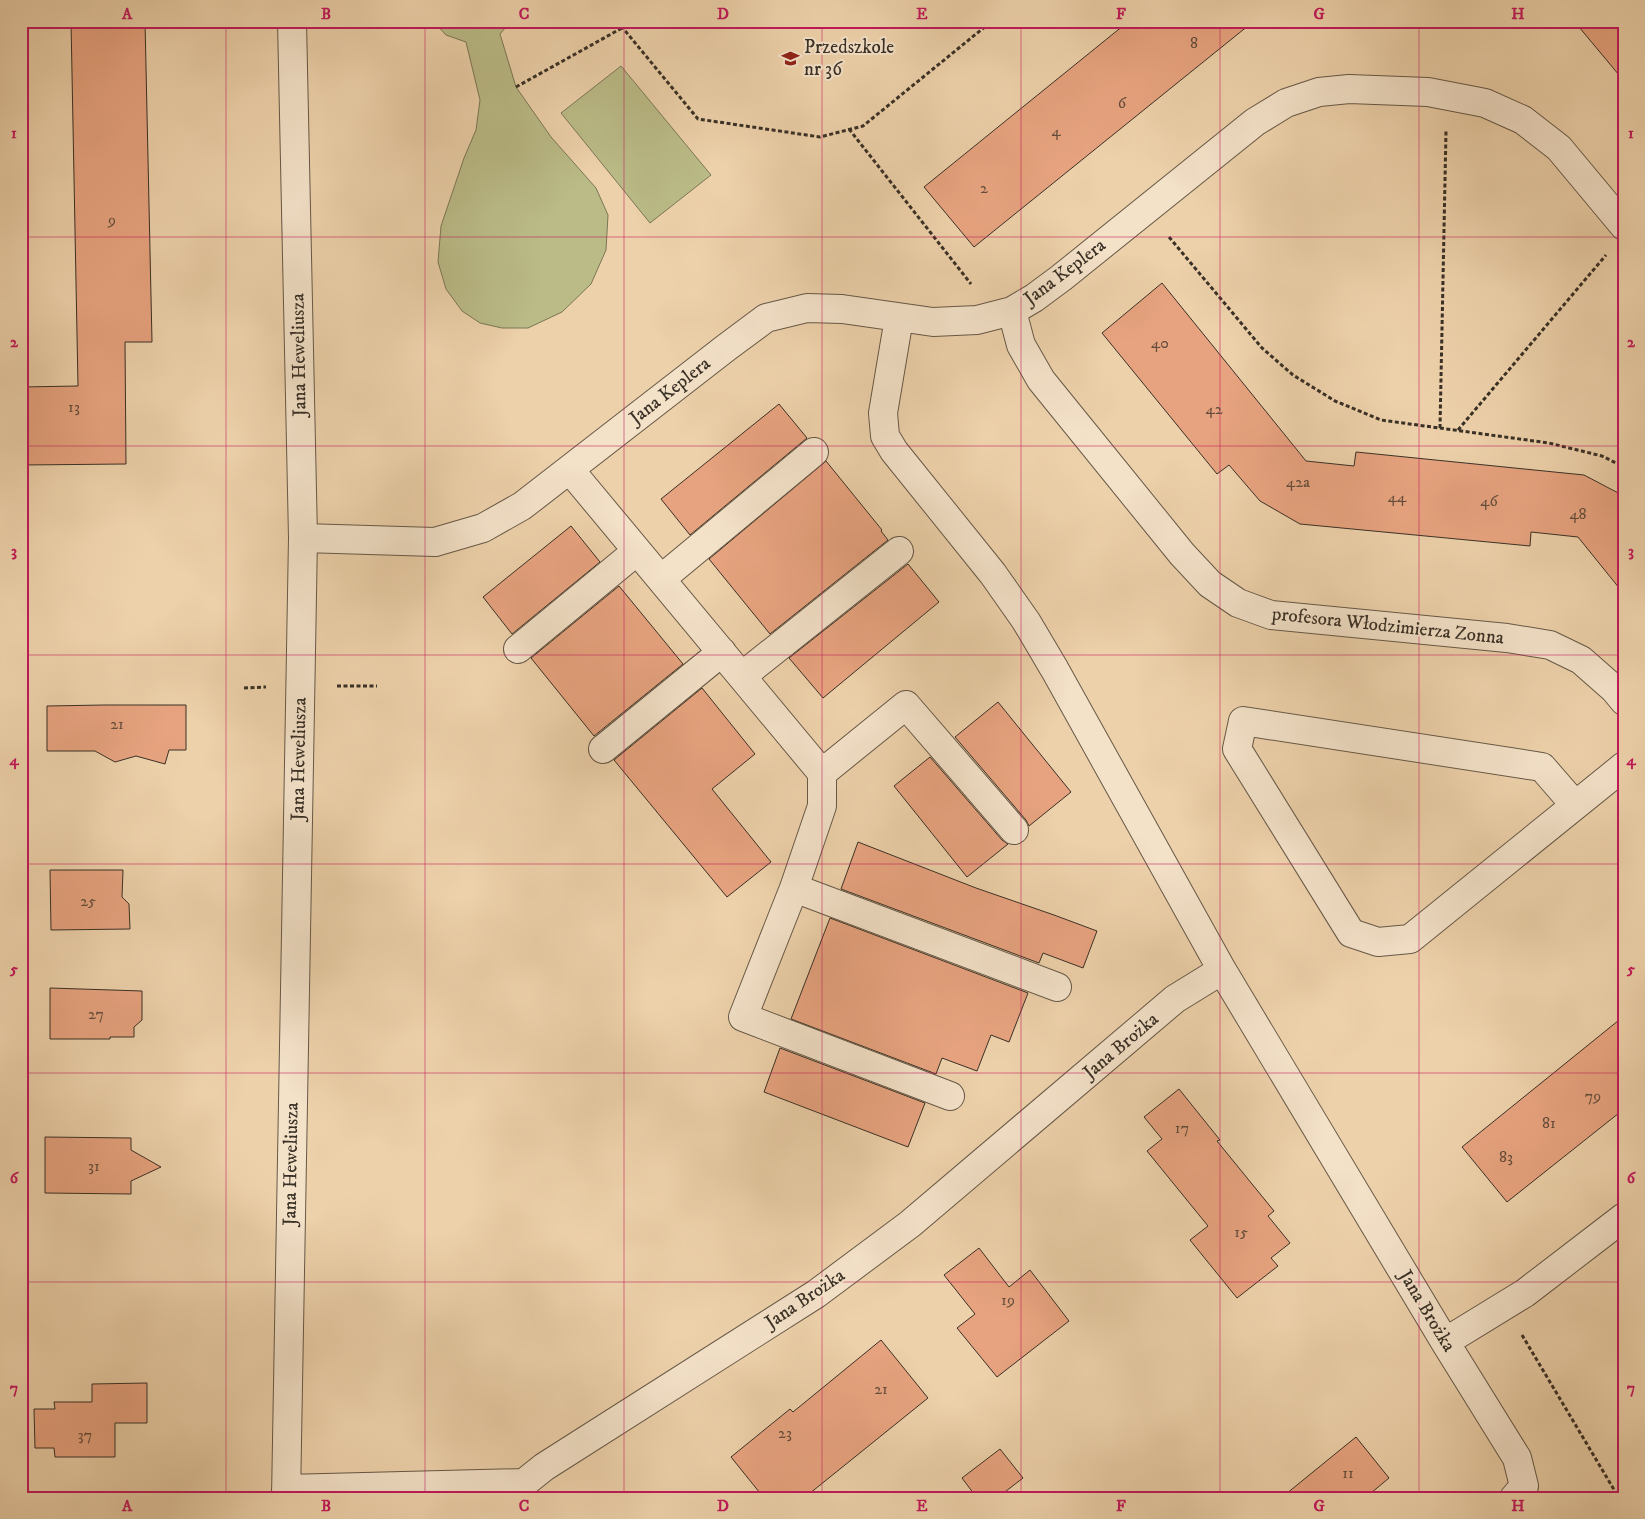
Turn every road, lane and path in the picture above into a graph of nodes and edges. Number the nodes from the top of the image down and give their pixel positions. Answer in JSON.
{"nodes":[{"id":1,"x":292,"y":21,"type":"edge"},
{"id":2,"x":617,"y":21,"type":"edge"},
{"id":3,"x":992,"y":21,"type":"edge"},
{"id":4,"x":622,"y":28,"type":"junction"},
{"id":5,"x":516,"y":87,"type":"dead end"},
{"id":6,"x":1446,"y":96,"type":"junction"},
{"id":7,"x":849,"y":129,"type":"junction"},
{"id":8,"x":1146,"y":209,"type":"junction"},
{"id":9,"x":1617,"y":238,"type":"edge"},
{"id":10,"x":972,"y":286,"type":"dead end"},
{"id":11,"x":1012,"y":311,"type":"junction"},
{"id":12,"x":899,"y":318,"type":"junction"},
{"id":13,"x":1440,"y":428,"type":"junction"},
{"id":14,"x":1458,"y":431,"type":"junction"},
{"id":15,"x":814,"y":452,"type":"dead end"},
{"id":16,"x":1623,"y":466,"type":"edge"},
{"id":17,"x":570,"y":470,"type":"junction"},
{"id":18,"x":303,"y":538,"type":"junction"},
{"id":19,"x":638,"y":551,"type":"junction"},
{"id":20,"x":899,"y":551,"type":"dead end"},
{"id":21,"x":661,"y":579,"type":"junction"},
{"id":22,"x":518,"y":649,"type":"dead end"},
{"id":23,"x":722,"y":652,"type":"junction"},
{"id":24,"x":742,"y":676,"type":"junction"},
{"id":25,"x":1624,"y":701,"type":"edge"},
{"id":26,"x":603,"y":748,"type":"dead end"},
{"id":27,"x":1624,"y":766,"type":"edge"},
{"id":28,"x":822,"y":773,"type":"junction"},
{"id":29,"x":1575,"y":804,"type":"junction"},
{"id":30,"x":1014,"y":830,"type":"dead end"},
{"id":31,"x":794,"y":888,"type":"junction"},
{"id":32,"x":1222,"y":970,"type":"junction"},
{"id":33,"x":1057,"y":987,"type":"dead end"},
{"id":34,"x":950,"y":1096,"type":"dead end"},
{"id":35,"x":1624,"y":1217,"type":"edge"},
{"id":36,"x":1505,"y":1306,"type":"junction"},
{"id":37,"x":1445,"y":1342,"type":"junction"},
{"id":38,"x":526,"y":1490,"type":"edge"},
{"id":39,"x":286,"y":1494,"type":"edge"},
{"id":40,"x":1514,"y":1498,"type":"edge"},
{"id":41,"x":1619,"y":1498,"type":"edge"}],
"edges":[{"from":1,"to":18,"type":"street","name":"Jana Heweliusza"},
{"from":2,"to":4,"type":"path"},
{"from":3,"to":7,"type":"path"},
{"from":4,"to":5,"type":"path"},
{"from":4,"to":7,"type":"path"},
{"from":6,"to":8,"type":"street","name":"Jana Keplera"},
{"from":6,"to":9,"type":"street","name":"Jana Keplera"},
{"from":6,"to":13,"type":"path"},
{"from":7,"to":10,"type":"path"},
{"from":8,"to":11,"type":"street","name":"Jana Keplera"},
{"from":8,"to":13,"type":"path"},
{"from":9,"to":14,"type":"path"},
{"from":11,"to":12,"type":"street","name":"Jana Keplera"},
{"from":11,"to":25,"type":"street","name":"profesora Włodzimierza Zonna"},
{"from":12,"to":17,"type":"street","name":"Jana Keplera"},
{"from":12,"to":32,"type":"street"},
{"from":13,"to":14,"type":"path"},
{"from":14,"to":16,"type":"path"},
{"from":15,"to":21,"type":"street"},
{"from":17,"to":18,"type":"street","name":"Jana Keplera"},
{"from":17,"to":19,"type":"street"},
{"from":18,"to":39,"type":"street","name":"Jana Heweliusza"},
{"from":19,"to":21,"type":"street"},
{"from":19,"to":22,"type":"street"},
{"from":20,"to":24,"type":"street"},
{"from":21,"to":23,"type":"street"},
{"from":23,"to":24,"type":"street"},
{"from":23,"to":26,"type":"street"},
{"from":24,"to":28,"type":"street"},
{"from":27,"to":29,"type":"street"},
{"from":28,"to":30,"type":"street"},
{"from":28,"to":31,"type":"street"},
{"from":29,"to":29,"type":"street"},
{"from":31,"to":33,"type":"street"},
{"from":31,"to":34,"type":"street"},
{"from":32,"to":37,"type":"street","name":"Jana Brożka"},
{"from":32,"to":38,"type":"street","name":"Jana Brożka"},
{"from":35,"to":36,"type":"street"},
{"from":36,"to":37,"type":"street"},
{"from":36,"to":41,"type":"path"},
{"from":37,"to":40,"type":"street","name":"Jana Brożka"},
{"from":38,"to":39,"type":"street","name":"Jana Brożka"}]}
